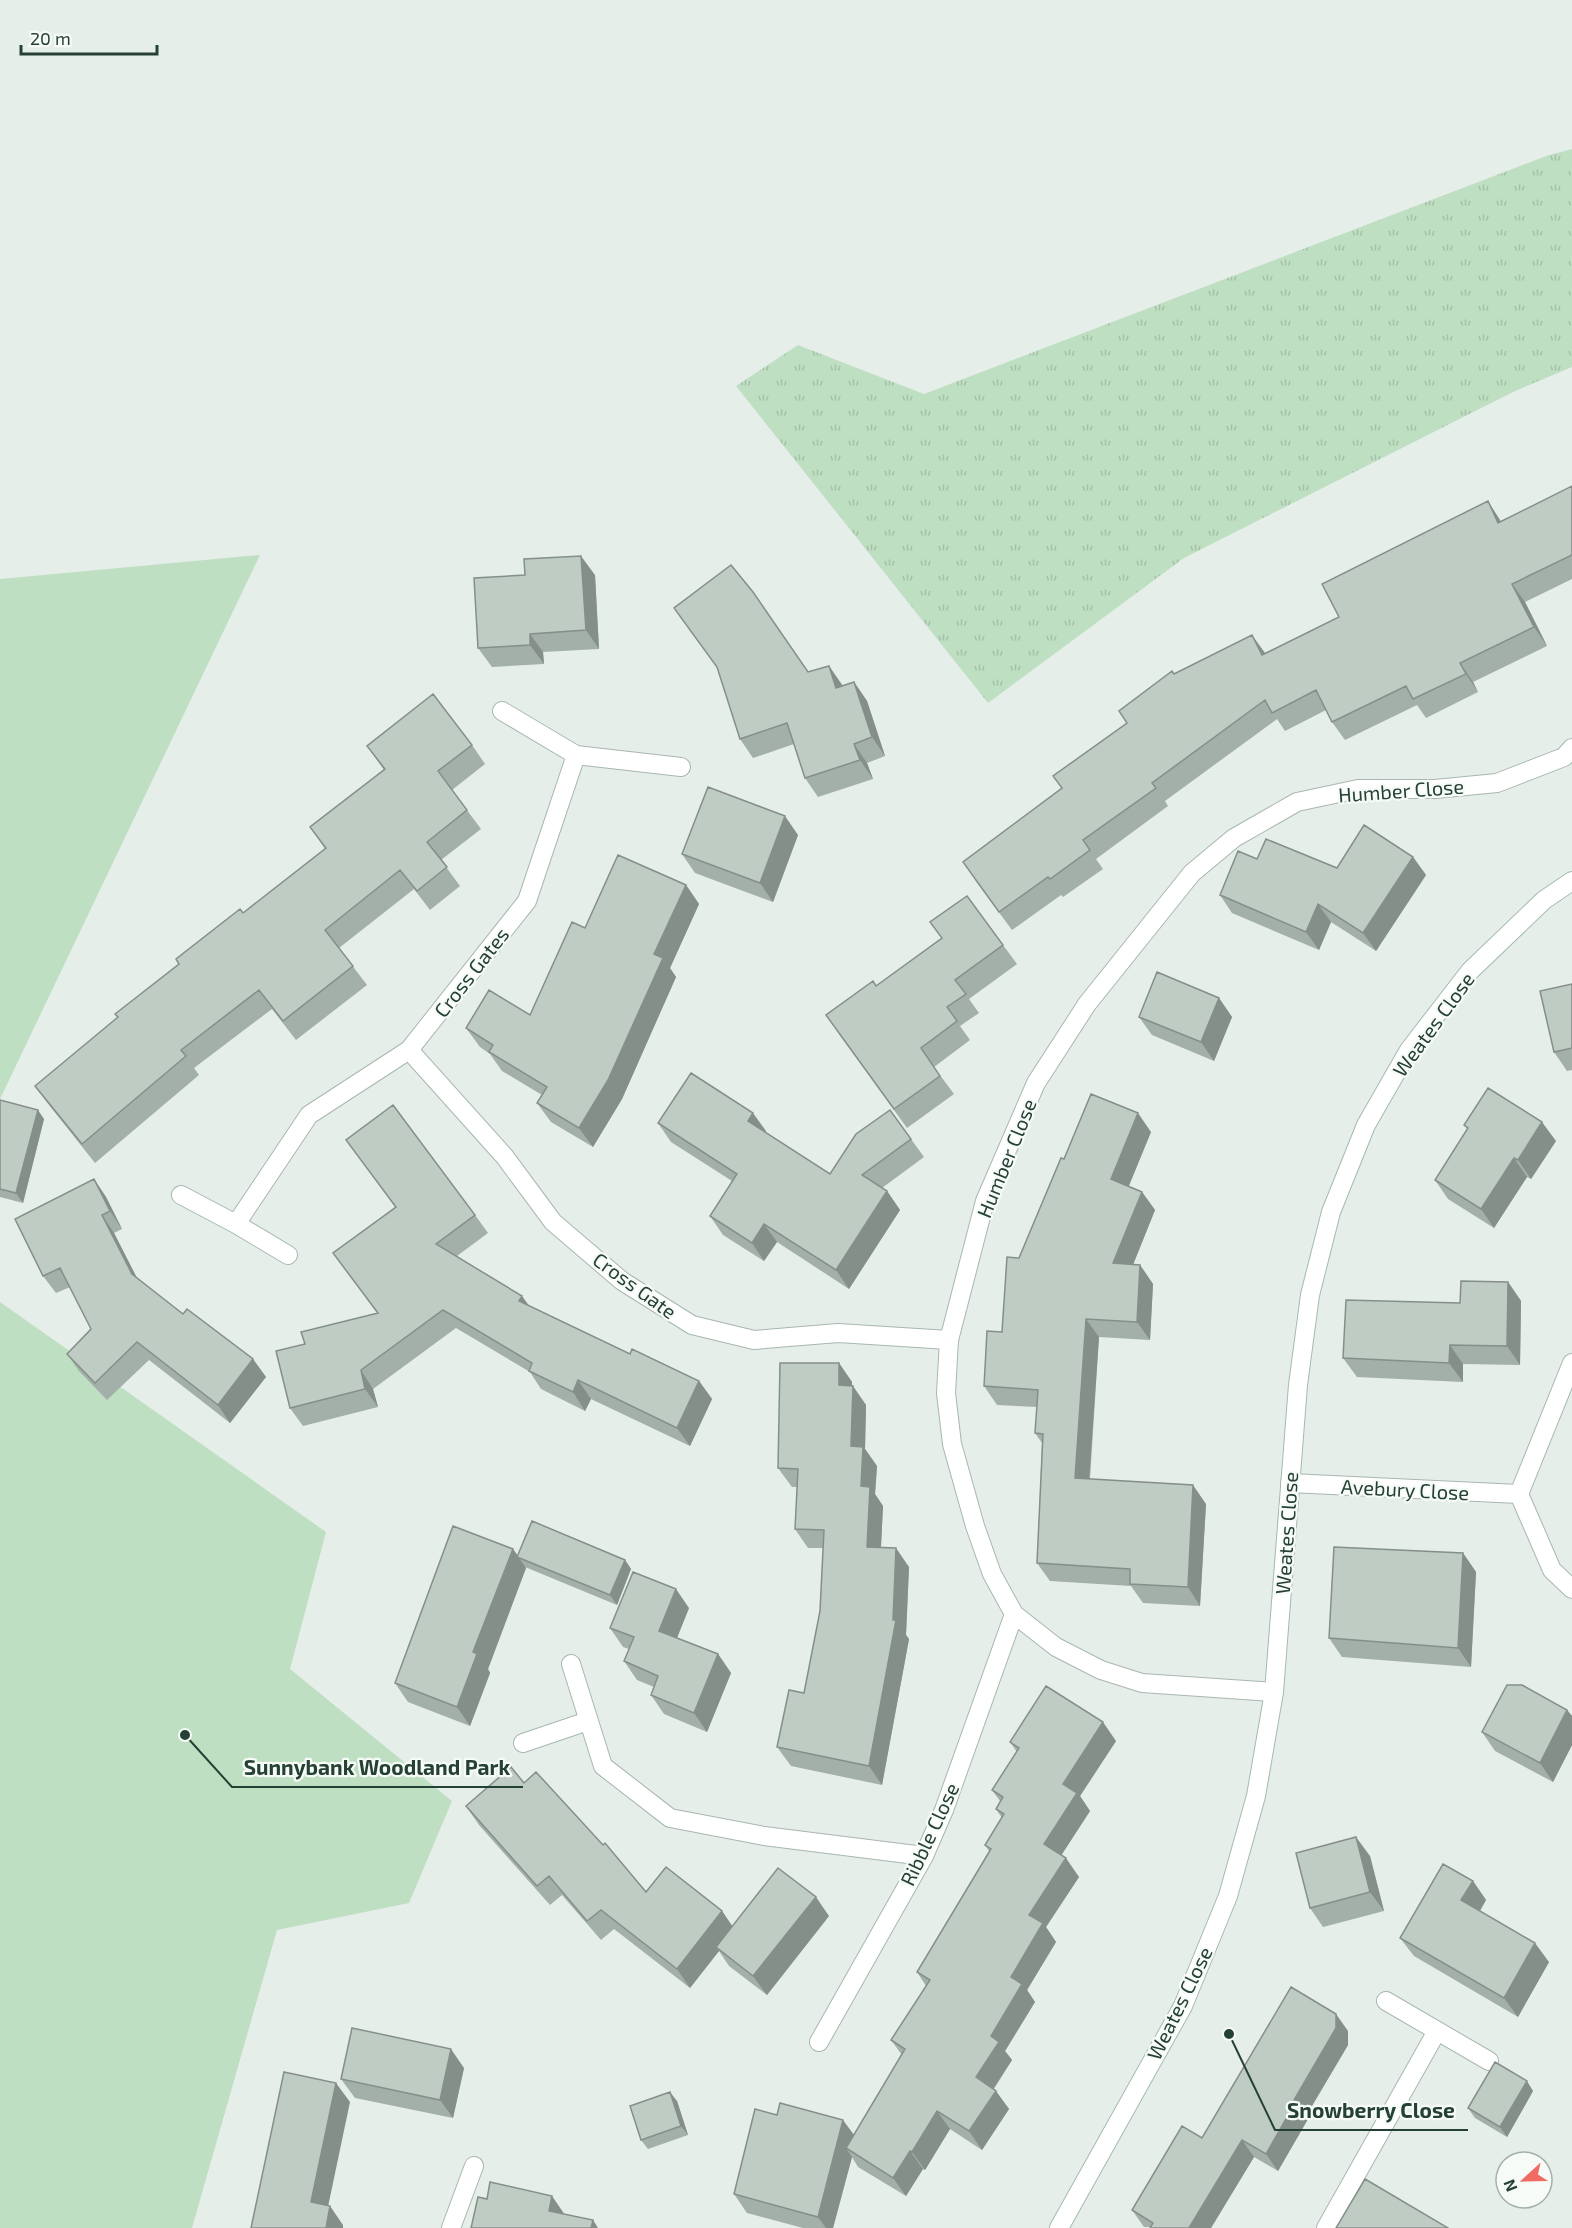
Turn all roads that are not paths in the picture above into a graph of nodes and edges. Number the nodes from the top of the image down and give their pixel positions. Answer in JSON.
{"nodes":[{"id":1,"x":502,"y":711,"type":"dead end"},
{"id":2,"x":1572,"y":748,"type":"edge"},
{"id":3,"x":576,"y":755,"type":"junction"},
{"id":4,"x":681,"y":767,"type":"dead end"},
{"id":5,"x":1572,"y":881,"type":"edge"},
{"id":6,"x":409,"y":1050,"type":"junction"},
{"id":7,"x":181,"y":1195,"type":"dead end"},
{"id":8,"x":236,"y":1224,"type":"junction"},
{"id":9,"x":288,"y":1255,"type":"dead end"},
{"id":10,"x":949,"y":1340,"type":"junction"},
{"id":11,"x":1572,"y":1363,"type":"edge"},
{"id":12,"x":1290,"y":1483,"type":"junction"},
{"id":13,"x":1520,"y":1494,"type":"junction"},
{"id":14,"x":1572,"y":1589,"type":"edge"},
{"id":15,"x":1014,"y":1614,"type":"junction"},
{"id":16,"x":571,"y":1664,"type":"dead end"},
{"id":17,"x":1274,"y":1692,"type":"junction"},
{"id":18,"x":588,"y":1721,"type":"junction"},
{"id":19,"x":523,"y":1743,"type":"dead end"},
{"id":20,"x":924,"y":1856,"type":"junction"},
{"id":21,"x":1386,"y":2001,"type":"dead end"},
{"id":22,"x":1437,"y":2031,"type":"junction"},
{"id":23,"x":819,"y":2042,"type":"dead end"},
{"id":24,"x":1490,"y":2061,"type":"dead end"},
{"id":25,"x":474,"y":2166,"type":"dead end"},
{"id":26,"x":451,"y":2228,"type":"edge"},
{"id":27,"x":1059,"y":2228,"type":"edge"},
{"id":28,"x":1326,"y":2228,"type":"edge"}],
"edges":[{"from":1,"to":3,"type":"street"},
{"from":2,"to":10,"type":"street","name":"Humber Close"},
{"from":3,"to":4,"type":"street"},
{"from":3,"to":6,"type":"street","name":"Cross Gates"},
{"from":5,"to":12,"type":"street","name":"Weates Close"},
{"from":6,"to":8,"type":"street","name":"Cross Gates"},
{"from":6,"to":10,"type":"street","name":"Cross Gate"},
{"from":7,"to":8,"type":"street"},
{"from":8,"to":9,"type":"street"},
{"from":10,"to":15,"type":"street","name":"Humber Close"},
{"from":11,"to":13,"type":"street"},
{"from":12,"to":13,"type":"street","name":"Avebury Close"},
{"from":12,"to":17,"type":"street","name":"Weates Close"},
{"from":13,"to":14,"type":"street"},
{"from":15,"to":17,"type":"street","name":"Humber Close"},
{"from":15,"to":20,"type":"street","name":"Ribble Close"},
{"from":16,"to":18,"type":"street"},
{"from":17,"to":27,"type":"street","name":"Weates Close"},
{"from":18,"to":19,"type":"street"},
{"from":18,"to":20,"type":"street"},
{"from":20,"to":23,"type":"street","name":"Ribble Close"},
{"from":21,"to":22,"type":"street"},
{"from":22,"to":24,"type":"street"},
{"from":22,"to":28,"type":"street"},
{"from":25,"to":26,"type":"street"}]}
